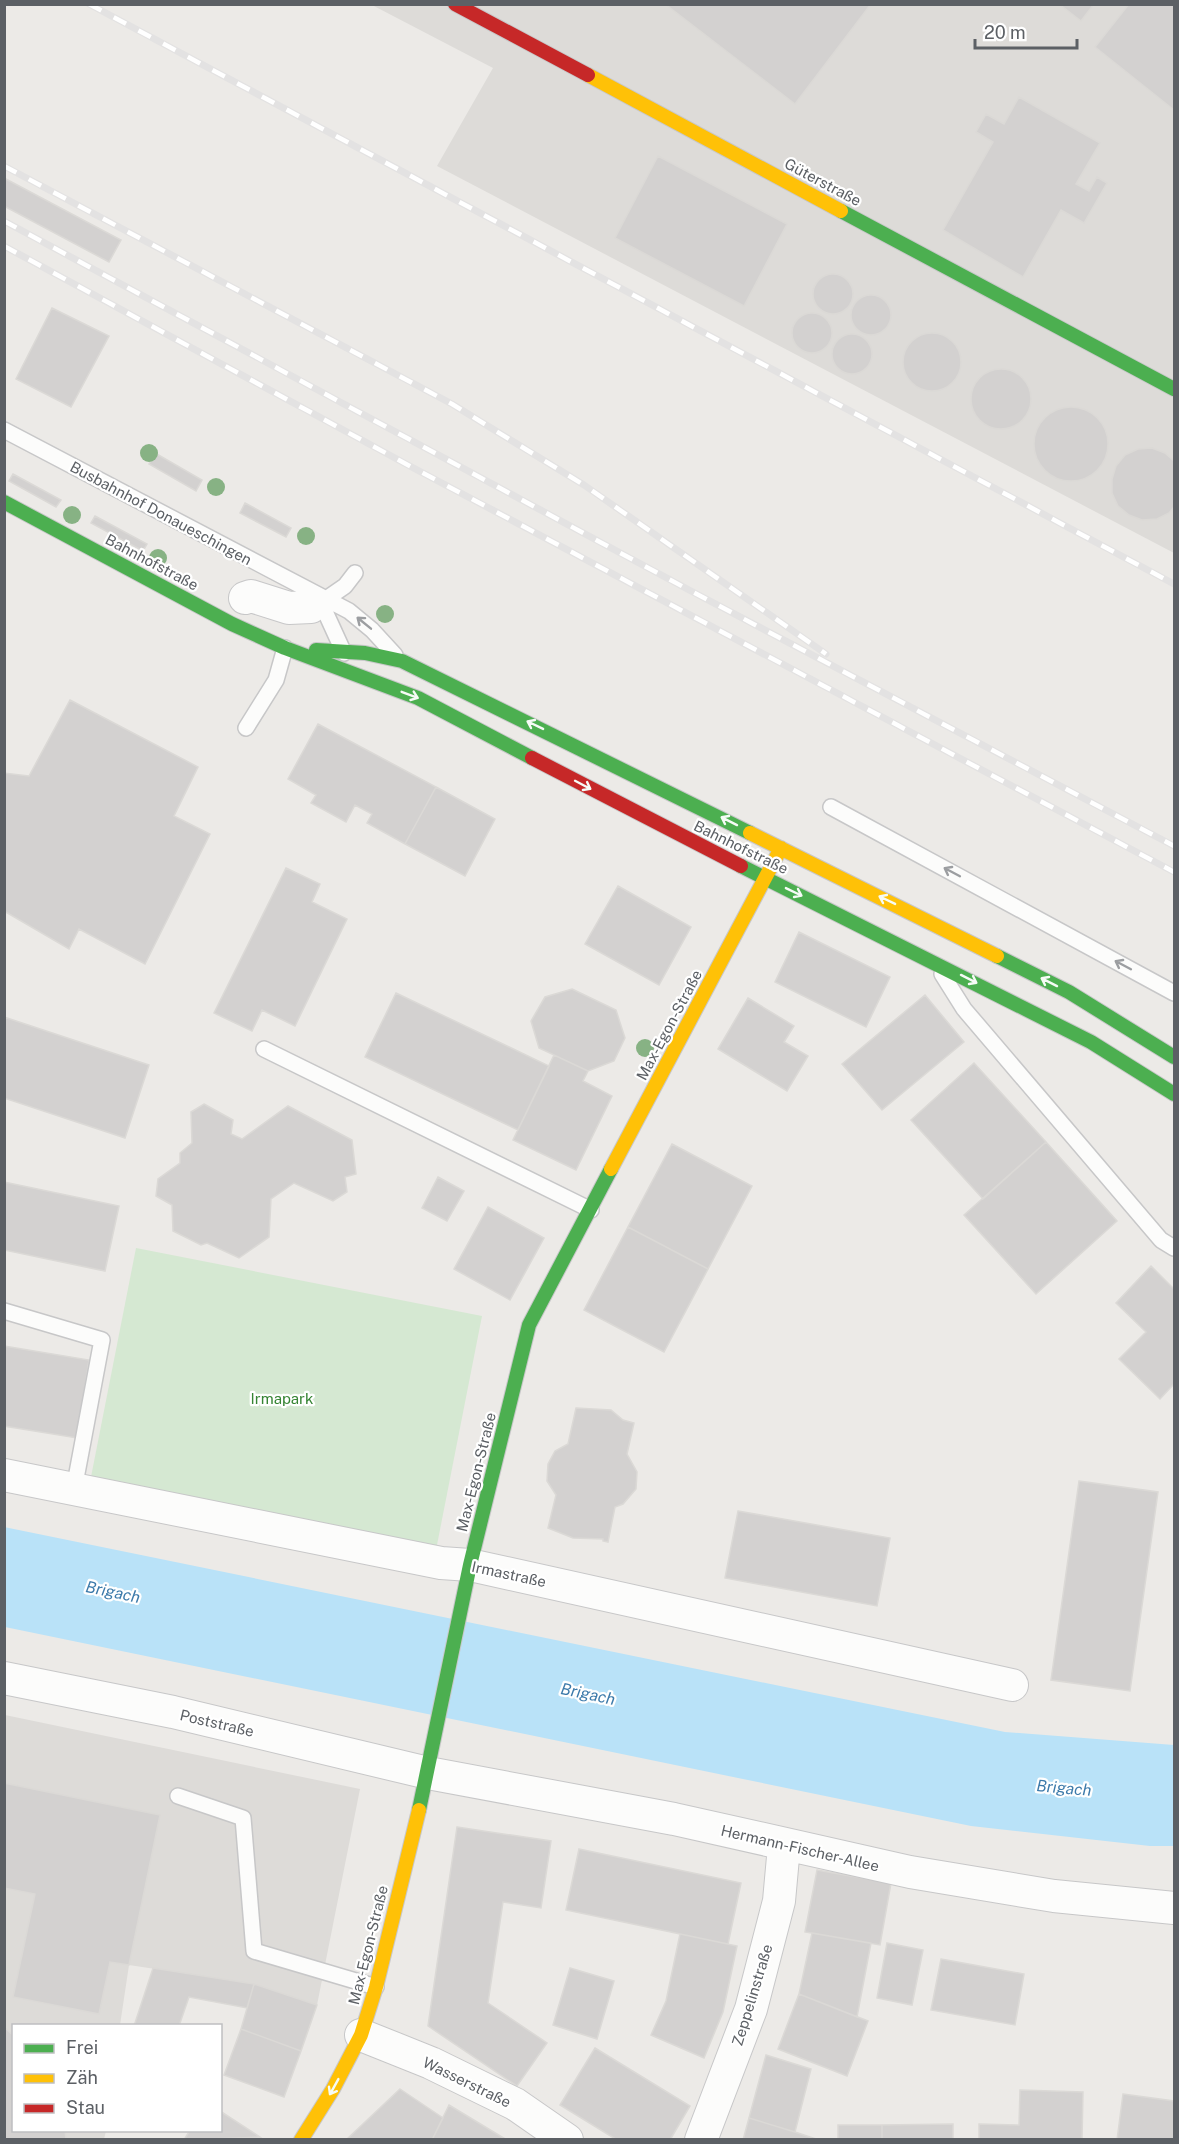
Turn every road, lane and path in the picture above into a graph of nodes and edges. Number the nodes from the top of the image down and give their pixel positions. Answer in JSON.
{"nodes":[{"id":1,"x":455,"y":4,"type":"edge"},
{"id":2,"x":1174,"y":389,"type":"edge"},
{"id":3,"x":4,"y":430,"type":"edge"},
{"id":4,"x":4,"y":502,"type":"edge"},
{"id":5,"x":355,"y":573,"type":"dead end"},
{"id":6,"x":245,"y":598,"type":"dead end"},
{"id":7,"x":319,"y":602,"type":"junction"},
{"id":8,"x":285,"y":648,"type":"junction"},
{"id":9,"x":344,"y":652,"type":"junction"},
{"id":10,"x":402,"y":662,"type":"junction"},
{"id":11,"x":355,"y":675,"type":"junction"},
{"id":12,"x":246,"y":728,"type":"dead end"},
{"id":13,"x":831,"y":807,"type":"dead end"},
{"id":14,"x":781,"y":848,"type":"junction"},
{"id":15,"x":765,"y":877,"type":"junction"},
{"id":16,"x":934,"y":961,"type":"junction"},
{"id":17,"x":1174,"y":993,"type":"edge"},
{"id":18,"x":264,"y":1049,"type":"dead end"},
{"id":19,"x":1173,"y":1056,"type":"edge"},
{"id":20,"x":1173,"y":1094,"type":"edge"},
{"id":21,"x":591,"y":1210,"type":"junction"},
{"id":22,"x":1174,"y":1248,"type":"edge"},
{"id":23,"x":4,"y":1311,"type":"edge"},
{"id":24,"x":4,"y":1475,"type":"edge"},
{"id":25,"x":88,"y":1492,"type":"junction"},
{"id":26,"x":470,"y":1565,"type":"junction"},
{"id":27,"x":4,"y":1678,"type":"edge"},
{"id":28,"x":1012,"y":1684,"type":"dead end"},
{"id":29,"x":428,"y":1773,"type":"junction"},
{"id":30,"x":178,"y":1796,"type":"dead end"},
{"id":31,"x":784,"y":1846,"type":"junction"},
{"id":32,"x":1174,"y":1908,"type":"edge"},
{"id":33,"x":376,"y":1987,"type":"junction"},
{"id":34,"x":361,"y":2035,"type":"junction"},
{"id":35,"x":301,"y":2139,"type":"edge"},
{"id":36,"x":567,"y":2139,"type":"edge"},
{"id":37,"x":701,"y":2139,"type":"edge"}],
"edges":[{"from":1,"to":2,"type":"main road","name":"Güterstraße"},
{"from":3,"to":7,"type":"lane","name":"Busbahnhof Donaueschingen"},
{"from":4,"to":8,"type":"main road","name":"Bahnhofstraße"},
{"from":5,"to":7,"type":"lane"},
{"from":6,"to":7,"type":"street"},
{"from":7,"to":9,"type":"lane"},
{"from":10,"to":7,"type":"lane","name":"Busbahnhof Donaueschingen","one_way":true},
{"from":8,"to":9,"type":"main road","name":"Bahnhofstraße"},
{"from":8,"to":11,"type":"main road","name":"Bahnhofstraße"},
{"from":8,"to":12,"type":"lane"},
{"from":9,"to":10,"type":"main road","name":"Bahnhofstraße"},
{"from":9,"to":11,"type":"lane"},
{"from":14,"to":10,"type":"main road","name":"Bahnhofstraße","one_way":true},
{"from":11,"to":15,"type":"main road","name":"Bahnhofstraße","one_way":true},
{"from":17,"to":13,"type":"lane","one_way":true},
{"from":14,"to":15,"type":"main road","name":"Max-Egon-Straße"},
{"from":19,"to":14,"type":"main road","name":"Bahnhofstraße","one_way":true},
{"from":15,"to":16,"type":"main road","name":"Bahnhofstraße","one_way":true},
{"from":15,"to":21,"type":"main road","name":"Max-Egon-Straße"},
{"from":16,"to":20,"type":"main road","name":"Bahnhofstraße","one_way":true},
{"from":16,"to":22,"type":"lane"},
{"from":18,"to":21,"type":"lane"},
{"from":21,"to":26,"type":"main road","name":"Max-Egon-Straße"},
{"from":23,"to":25,"type":"lane"},
{"from":24,"to":25,"type":"street","name":"Irmastraße"},
{"from":25,"to":26,"type":"street","name":"Irmastraße"},
{"from":26,"to":28,"type":"street","name":"Irmastraße"},
{"from":26,"to":29,"type":"main road","name":"Max-Egon-Straße"},
{"from":27,"to":29,"type":"street","name":"Poststraße"},
{"from":29,"to":31,"type":"street","name":"Hermann-Fischer-Allee"},
{"from":29,"to":33,"type":"main road","name":"Max-Egon-Straße"},
{"from":30,"to":33,"type":"lane"},
{"from":31,"to":32,"type":"street","name":"Hermann-Fischer-Allee"},
{"from":31,"to":37,"type":"street","name":"Zeppelinstraße"},
{"from":33,"to":34,"type":"main road","name":"Max-Egon-Straße"},
{"from":34,"to":35,"type":"main road","name":"Max-Egon-Straße","one_way":true},
{"from":34,"to":36,"type":"street","name":"Wasserstraße"}]}
